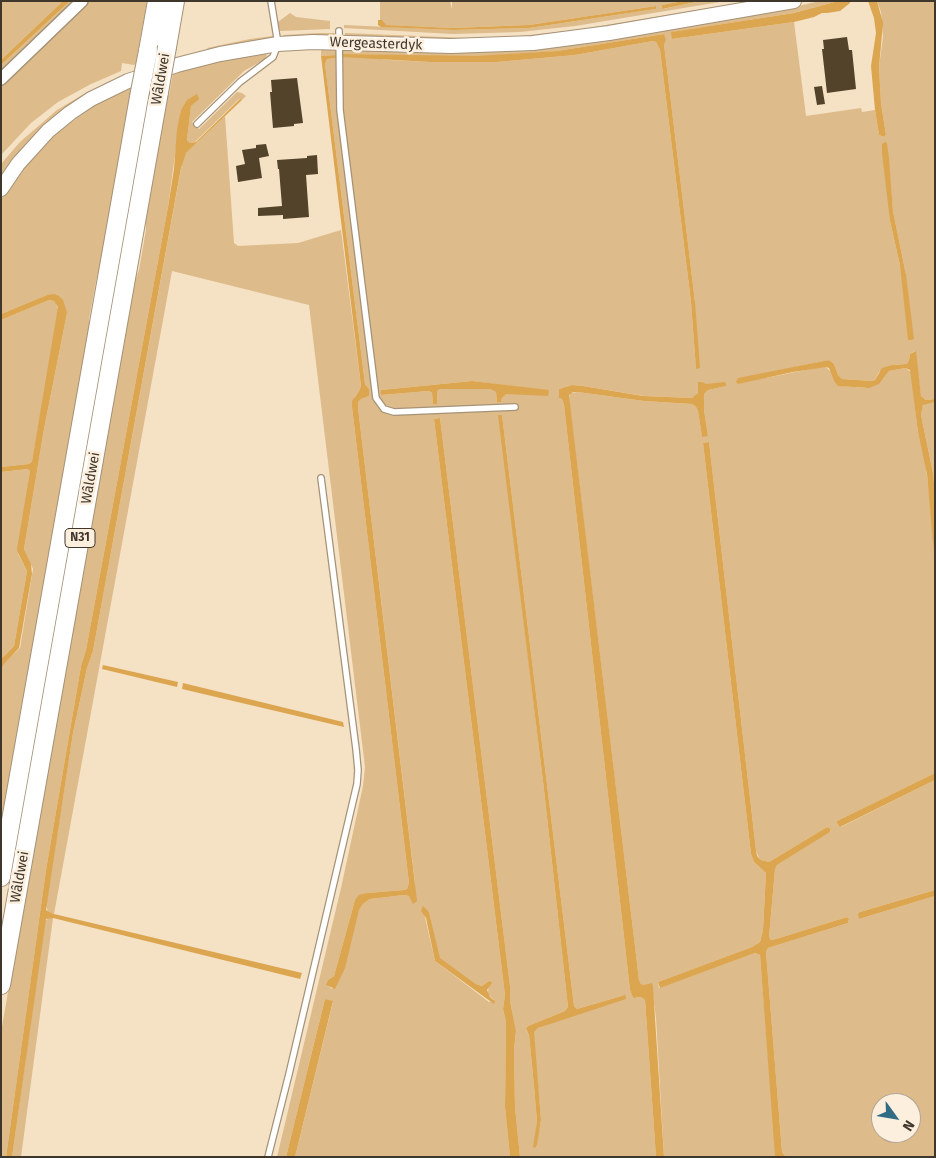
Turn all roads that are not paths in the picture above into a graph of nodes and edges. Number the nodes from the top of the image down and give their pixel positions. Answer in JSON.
{"nodes":[{"id":1,"x":82,"y":1,"type":"edge"},
{"id":2,"x":156,"y":1,"type":"edge"},
{"id":3,"x":175,"y":1,"type":"edge"},
{"id":4,"x":271,"y":1,"type":"edge"},
{"id":5,"x":794,"y":1,"type":"edge"},
{"id":6,"x":339,"y":36,"type":"junction"},
{"id":7,"x":278,"y":44,"type":"junction"},
{"id":8,"x":1,"y":79,"type":"edge"},
{"id":9,"x":197,"y":124,"type":"dead end"},
{"id":10,"x":1,"y":189,"type":"edge"},
{"id":11,"x":515,"y":407,"type":"dead end"},
{"id":12,"x":321,"y":478,"type":"dead end"},
{"id":13,"x":1,"y":877,"type":"edge"},
{"id":14,"x":1,"y":985,"type":"edge"},
{"id":15,"x":268,"y":1157,"type":"edge"}],
"edges":[{"from":1,"to":8,"type":"street"},
{"from":2,"to":13,"type":"highway","name":"Wâldwei","number":"N31","bridge":true},
{"from":3,"to":14,"type":"highway","name":"Wâldwei","number":"N31","bridge":true},
{"from":4,"to":7,"type":"lane"},
{"from":5,"to":6,"type":"street","name":"Wergeasterdyk"},
{"from":6,"to":7,"type":"street","name":"Wergeasterdyk"},
{"from":6,"to":11,"type":"lane"},
{"from":7,"to":9,"type":"lane"},
{"from":7,"to":10,"type":"street","name":"Wergeasterdyk"},
{"from":12,"to":15,"type":"lane"}]}
